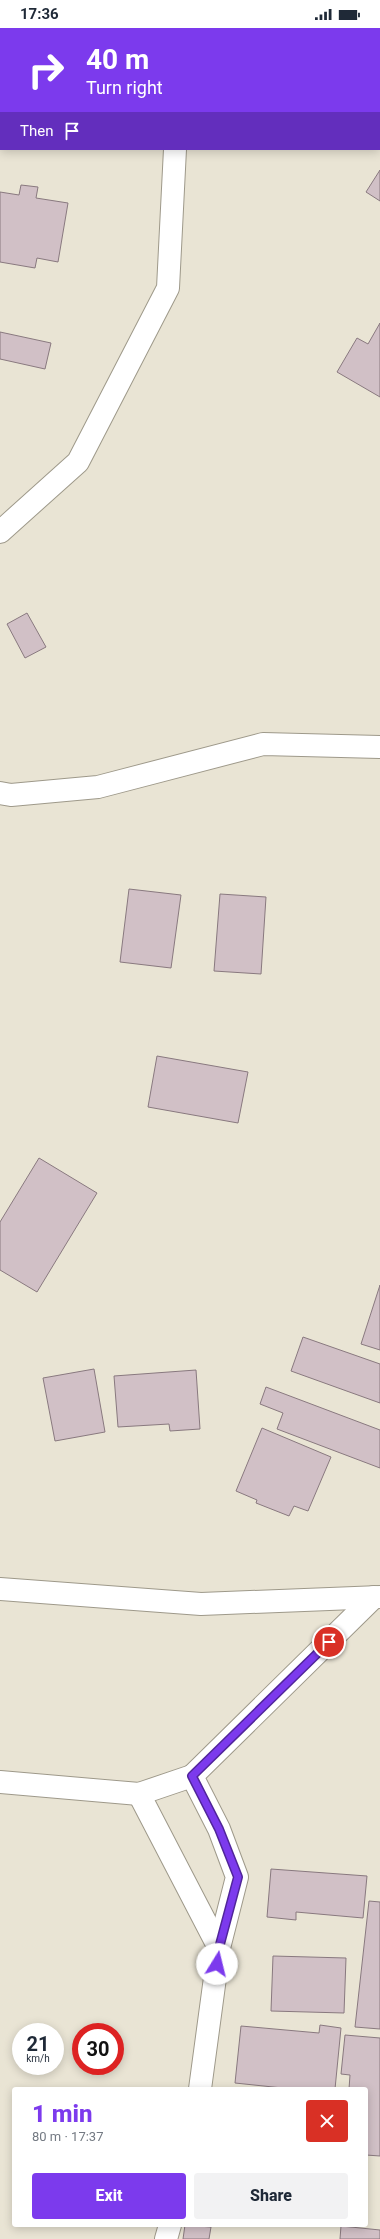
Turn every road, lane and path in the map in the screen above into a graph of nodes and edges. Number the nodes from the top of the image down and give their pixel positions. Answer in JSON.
{"nodes":[{"id":1,"x":175,"y":150,"type":"edge"},
{"id":2,"x":0,"y":532,"type":"edge"},
{"id":3,"x":380,"y":747,"type":"edge"},
{"id":4,"x":0,"y":793,"type":"edge"},
{"id":5,"x":0,"y":1589,"type":"edge"},
{"id":6,"x":377,"y":1597,"type":"edge"},
{"id":7,"x":192,"y":1776,"type":"junction"},
{"id":8,"x":0,"y":1782,"type":"edge"},
{"id":9,"x":139,"y":1794,"type":"junction"},
{"id":10,"x":219,"y":1948,"type":"junction"},
{"id":11,"x":200,"y":2087,"type":"edge"},
{"id":12,"x":169,"y":2227,"type":"edge"},
{"id":13,"x":166,"y":2239,"type":"edge"}],
"edges":[{"from":1,"to":2,"type":"street"},
{"from":3,"to":4,"type":"street"},
{"from":5,"to":6,"type":"street"},
{"from":6,"to":7,"type":"street"},
{"from":7,"to":9,"type":"street"},
{"from":7,"to":10,"type":"street"},
{"from":8,"to":9,"type":"street"},
{"from":9,"to":10,"type":"street"},
{"from":10,"to":11,"type":"street"},
{"from":12,"to":13,"type":"street"}]}
